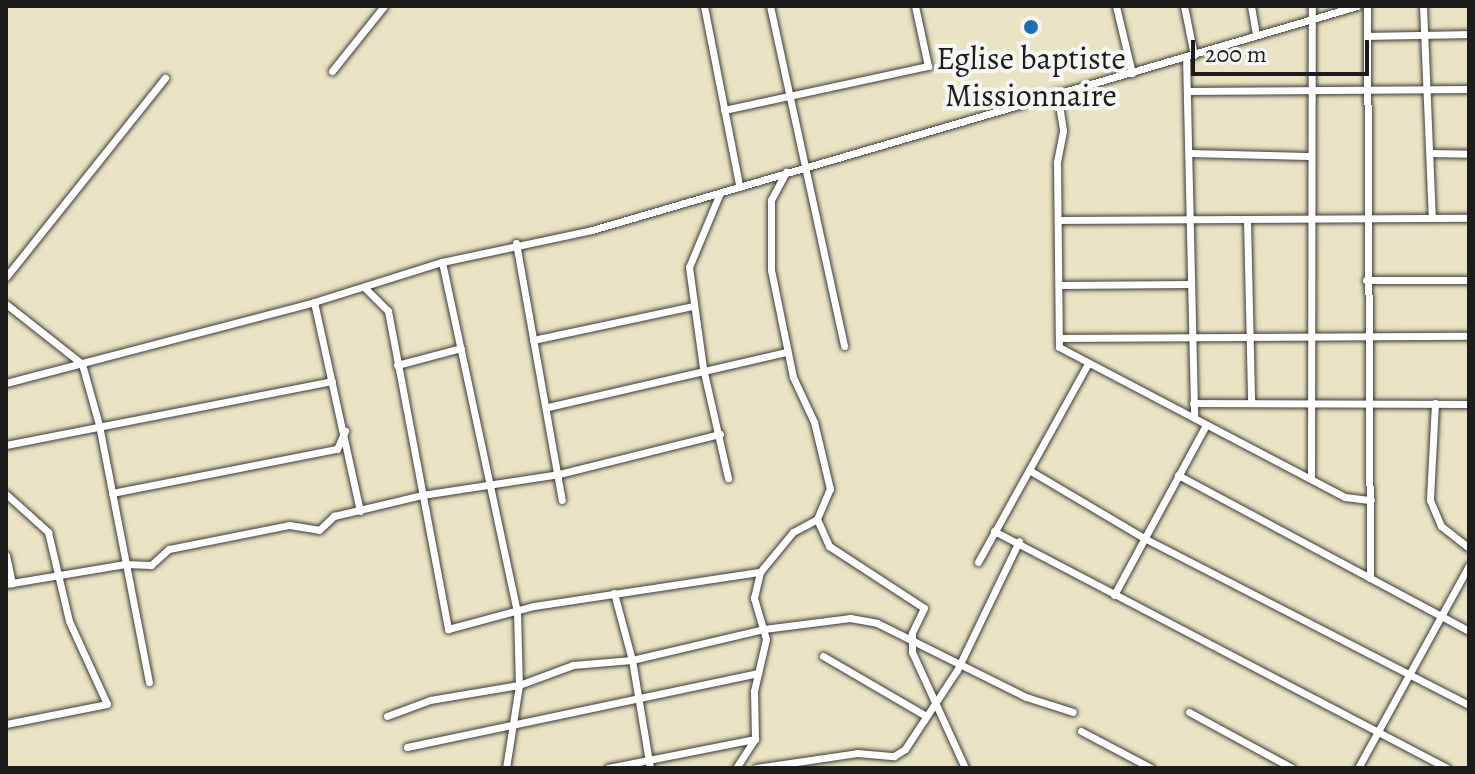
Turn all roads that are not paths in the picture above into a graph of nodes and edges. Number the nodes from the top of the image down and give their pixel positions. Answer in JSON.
{"nodes":[{"id":1,"x":384,"y":6,"type":"edge"},
{"id":2,"x":704,"y":6,"type":"edge"},
{"id":3,"x":770,"y":6,"type":"edge"},
{"id":4,"x":915,"y":6,"type":"edge"},
{"id":5,"x":1116,"y":6,"type":"edge"},
{"id":6,"x":1184,"y":6,"type":"edge"},
{"id":7,"x":1251,"y":6,"type":"edge"},
{"id":8,"x":1312,"y":6,"type":"edge"},
{"id":9,"x":1357,"y":6,"type":"edge"},
{"id":10,"x":1367,"y":6,"type":"edge"},
{"id":11,"x":1423,"y":6,"type":"edge"},
{"id":12,"x":1314,"y":21,"type":"junction"},
{"id":13,"x":1425,"y":34,"type":"junction"},
{"id":14,"x":1469,"y":34,"type":"edge"},
{"id":15,"x":1256,"y":35,"type":"junction"},
{"id":16,"x":1367,"y":36,"type":"junction"},
{"id":17,"x":1190,"y":55,"type":"junction"},
{"id":18,"x":332,"y":71,"type":"dead end"},
{"id":19,"x":1132,"y":73,"type":"junction"},
{"id":20,"x":165,"y":78,"type":"dead end"},
{"id":21,"x":1310,"y":89,"type":"junction"},
{"id":22,"x":1469,"y":89,"type":"edge"},
{"id":23,"x":1367,"y":90,"type":"junction"},
{"id":24,"x":1426,"y":90,"type":"junction"},
{"id":25,"x":1189,"y":91,"type":"junction"},
{"id":26,"x":1057,"y":92,"type":"junction"},
{"id":27,"x":790,"y":96,"type":"junction"},
{"id":28,"x":724,"y":110,"type":"junction"},
{"id":29,"x":1189,"y":153,"type":"junction"},
{"id":30,"x":1430,"y":153,"type":"junction"},
{"id":31,"x":1469,"y":154,"type":"edge"},
{"id":32,"x":1308,"y":156,"type":"junction"},
{"id":33,"x":805,"y":166,"type":"junction"},
{"id":34,"x":786,"y":172,"type":"junction"},
{"id":35,"x":739,"y":185,"type":"junction"},
{"id":36,"x":720,"y":193,"type":"junction"},
{"id":37,"x":1366,"y":218,"type":"junction"},
{"id":38,"x":1432,"y":218,"type":"junction"},
{"id":39,"x":1469,"y":218,"type":"edge"},
{"id":40,"x":1189,"y":219,"type":"junction"},
{"id":41,"x":1060,"y":220,"type":"junction"},
{"id":42,"x":1247,"y":220,"type":"junction"},
{"id":43,"x":1309,"y":220,"type":"junction"},
{"id":44,"x":516,"y":243,"type":"junction"},
{"id":45,"x":442,"y":262,"type":"junction"},
{"id":46,"x":6,"y":277,"type":"edge"},
{"id":47,"x":1366,"y":280,"type":"junction"},
{"id":48,"x":1469,"y":280,"type":"edge"},
{"id":49,"x":1190,"y":284,"type":"junction"},
{"id":50,"x":1059,"y":285,"type":"junction"},
{"id":51,"x":364,"y":287,"type":"junction"},
{"id":52,"x":314,"y":302,"type":"junction"},
{"id":53,"x":6,"y":304,"type":"edge"},
{"id":54,"x":693,"y":306,"type":"junction"},
{"id":55,"x":1469,"y":336,"type":"edge"},
{"id":56,"x":1311,"y":337,"type":"junction"},
{"id":57,"x":1366,"y":337,"type":"junction"},
{"id":58,"x":1059,"y":338,"type":"junction"},
{"id":59,"x":1249,"y":338,"type":"junction"},
{"id":60,"x":1191,"y":339,"type":"junction"},
{"id":61,"x":533,"y":340,"type":"junction"},
{"id":62,"x":844,"y":346,"type":"dead end"},
{"id":63,"x":461,"y":348,"type":"junction"},
{"id":64,"x":787,"y":352,"type":"junction"},
{"id":65,"x":82,"y":364,"type":"junction"},
{"id":66,"x":397,"y":365,"type":"junction"},
{"id":67,"x":1087,"y":365,"type":"junction"},
{"id":68,"x":703,"y":368,"type":"junction"},
{"id":69,"x":8,"y":381,"type":"edge"},
{"id":70,"x":332,"y":381,"type":"junction"},
{"id":71,"x":1366,"y":401,"type":"junction"},
{"id":72,"x":1312,"y":402,"type":"junction"},
{"id":73,"x":1193,"y":403,"type":"junction"},
{"id":74,"x":1251,"y":403,"type":"junction"},
{"id":75,"x":1435,"y":403,"type":"junction"},
{"id":76,"x":1469,"y":404,"type":"edge"},
{"id":77,"x":548,"y":407,"type":"junction"},
{"id":78,"x":1194,"y":416,"type":"junction"},
{"id":79,"x":99,"y":425,"type":"junction"},
{"id":80,"x":1206,"y":425,"type":"junction"},
{"id":81,"x":345,"y":431,"type":"junction"},
{"id":82,"x":720,"y":434,"type":"junction"},
{"id":83,"x":6,"y":445,"type":"edge"},
{"id":84,"x":1029,"y":470,"type":"junction"},
{"id":85,"x":559,"y":474,"type":"junction"},
{"id":86,"x":1178,"y":475,"type":"junction"},
{"id":87,"x":728,"y":478,"type":"dead end"},
{"id":88,"x":1311,"y":478,"type":"junction"},
{"id":89,"x":489,"y":482,"type":"junction"},
{"id":90,"x":112,"y":493,"type":"junction"},
{"id":91,"x":6,"y":494,"type":"edge"},
{"id":92,"x":422,"y":495,"type":"junction"},
{"id":93,"x":562,"y":500,"type":"dead end"},
{"id":94,"x":1371,"y":500,"type":"junction"},
{"id":95,"x":360,"y":511,"type":"junction"},
{"id":96,"x":817,"y":519,"type":"junction"},
{"id":97,"x":994,"y":531,"type":"junction"},
{"id":98,"x":1144,"y":538,"type":"junction"},
{"id":99,"x":1019,"y":541,"type":"junction"},
{"id":100,"x":1469,"y":548,"type":"edge"},
{"id":101,"x":6,"y":555,"type":"edge"},
{"id":102,"x":978,"y":562,"type":"dead end"},
{"id":103,"x":125,"y":564,"type":"junction"},
{"id":104,"x":1469,"y":565,"type":"edge"},
{"id":105,"x":760,"y":572,"type":"junction"},
{"id":106,"x":61,"y":575,"type":"junction"},
{"id":107,"x":1370,"y":578,"type":"junction"},
{"id":108,"x":9,"y":583,"type":"edge"},
{"id":109,"x":614,"y":593,"type":"junction"},
{"id":110,"x":1114,"y":595,"type":"junction"},
{"id":111,"x":517,"y":611,"type":"junction"},
{"id":112,"x":1441,"y":616,"type":"junction"},
{"id":113,"x":764,"y":629,"type":"junction"},
{"id":114,"x":1469,"y":631,"type":"edge"},
{"id":115,"x":910,"y":641,"type":"junction"},
{"id":116,"x":823,"y":656,"type":"dead end"},
{"id":117,"x":632,"y":660,"type":"junction"},
{"id":118,"x":959,"y":665,"type":"junction"},
{"id":119,"x":758,"y":673,"type":"junction"},
{"id":120,"x":1407,"y":676,"type":"junction"},
{"id":121,"x":149,"y":682,"type":"dead end"},
{"id":122,"x":519,"y":685,"type":"junction"},
{"id":123,"x":637,"y":699,"type":"junction"},
{"id":124,"x":934,"y":702,"type":"junction"},
{"id":125,"x":1469,"y":705,"type":"edge"},
{"id":126,"x":1073,"y":712,"type":"dead end"},
{"id":127,"x":1189,"y":712,"type":"dead end"},
{"id":128,"x":387,"y":716,"type":"dead end"},
{"id":129,"x":926,"y":716,"type":"junction"},
{"id":130,"x":514,"y":723,"type":"junction"},
{"id":131,"x":6,"y":724,"type":"edge"},
{"id":132,"x":1081,"y":731,"type":"dead end"},
{"id":133,"x":1377,"y":731,"type":"junction"},
{"id":134,"x":755,"y":739,"type":"junction"},
{"id":135,"x":407,"y":747,"type":"dead end"},
{"id":136,"x":647,"y":757,"type":"junction"},
{"id":137,"x":506,"y":768,"type":"edge"},
{"id":138,"x":608,"y":768,"type":"edge"},
{"id":139,"x":650,"y":768,"type":"edge"},
{"id":140,"x":736,"y":768,"type":"edge"},
{"id":141,"x":756,"y":768,"type":"edge"},
{"id":142,"x":965,"y":768,"type":"edge"},
{"id":143,"x":1151,"y":768,"type":"edge"},
{"id":144,"x":1292,"y":768,"type":"edge"},
{"id":145,"x":1358,"y":768,"type":"edge"},
{"id":146,"x":1447,"y":768,"type":"edge"}],
"edges":[{"from":1,"to":18,"type":"street"},
{"from":2,"to":28,"type":"street"},
{"from":3,"to":27,"type":"street"},
{"from":4,"to":27,"type":"street"},
{"from":5,"to":19,"type":"street"},
{"from":6,"to":17,"type":"street"},
{"from":7,"to":15,"type":"street"},
{"from":8,"to":12,"type":"street"},
{"from":9,"to":12,"type":"street"},
{"from":10,"to":16,"type":"street"},
{"from":11,"to":13,"type":"street"},
{"from":12,"to":15,"type":"street"},
{"from":12,"to":21,"type":"street"},
{"from":13,"to":14,"type":"street"},
{"from":13,"to":16,"type":"street"},
{"from":13,"to":24,"type":"street"},
{"from":15,"to":17,"type":"street"},
{"from":16,"to":23,"type":"street"},
{"from":17,"to":19,"type":"street"},
{"from":17,"to":25,"type":"street"},
{"from":19,"to":26,"type":"street"},
{"from":20,"to":46,"type":"street"},
{"from":21,"to":23,"type":"street"},
{"from":21,"to":25,"type":"street"},
{"from":21,"to":32,"type":"street"},
{"from":22,"to":24,"type":"street"},
{"from":23,"to":24,"type":"street"},
{"from":23,"to":37,"type":"street"},
{"from":24,"to":30,"type":"street"},
{"from":25,"to":29,"type":"street"},
{"from":26,"to":33,"type":"street"},
{"from":26,"to":41,"type":"street"},
{"from":27,"to":28,"type":"street"},
{"from":27,"to":33,"type":"street"},
{"from":28,"to":35,"type":"street"},
{"from":29,"to":32,"type":"street"},
{"from":29,"to":40,"type":"street"},
{"from":30,"to":31,"type":"street"},
{"from":30,"to":38,"type":"street"},
{"from":32,"to":43,"type":"street"},
{"from":33,"to":34,"type":"street"},
{"from":33,"to":62,"type":"street"},
{"from":34,"to":35,"type":"street"},
{"from":34,"to":64,"type":"street"},
{"from":35,"to":36,"type":"street"},
{"from":36,"to":44,"type":"street"},
{"from":36,"to":54,"type":"street"},
{"from":37,"to":38,"type":"street"},
{"from":37,"to":43,"type":"street"},
{"from":37,"to":47,"type":"street"},
{"from":38,"to":39,"type":"street"},
{"from":40,"to":41,"type":"street"},
{"from":40,"to":42,"type":"street"},
{"from":40,"to":49,"type":"street"},
{"from":41,"to":50,"type":"street"},
{"from":42,"to":43,"type":"street"},
{"from":42,"to":59,"type":"street"},
{"from":43,"to":56,"type":"street"},
{"from":44,"to":45,"type":"street"},
{"from":44,"to":61,"type":"street"},
{"from":45,"to":51,"type":"street"},
{"from":45,"to":63,"type":"street"},
{"from":47,"to":48,"type":"street"},
{"from":47,"to":57,"type":"street"},
{"from":49,"to":50,"type":"street"},
{"from":49,"to":60,"type":"street"},
{"from":50,"to":58,"type":"street"},
{"from":51,"to":52,"type":"street"},
{"from":51,"to":66,"type":"street"},
{"from":52,"to":65,"type":"street"},
{"from":52,"to":70,"type":"street"},
{"from":53,"to":65,"type":"street"},
{"from":54,"to":61,"type":"street"},
{"from":54,"to":68,"type":"street"},
{"from":55,"to":57,"type":"street"},
{"from":56,"to":57,"type":"street"},
{"from":56,"to":59,"type":"street"},
{"from":56,"to":72,"type":"street"},
{"from":57,"to":71,"type":"street"},
{"from":58,"to":60,"type":"street"},
{"from":58,"to":67,"type":"street"},
{"from":59,"to":60,"type":"street"},
{"from":59,"to":74,"type":"street"},
{"from":60,"to":73,"type":"street"},
{"from":61,"to":77,"type":"street"},
{"from":63,"to":66,"type":"street"},
{"from":63,"to":89,"type":"street"},
{"from":64,"to":68,"type":"street"},
{"from":64,"to":96,"type":"street"},
{"from":65,"to":69,"type":"street"},
{"from":65,"to":79,"type":"street"},
{"from":66,"to":92,"type":"street"},
{"from":67,"to":78,"type":"street"},
{"from":67,"to":84,"type":"street"},
{"from":68,"to":77,"type":"street"},
{"from":68,"to":82,"type":"street"},
{"from":70,"to":79,"type":"street"},
{"from":70,"to":81,"type":"street"},
{"from":71,"to":72,"type":"street"},
{"from":71,"to":75,"type":"street"},
{"from":71,"to":94,"type":"street"},
{"from":72,"to":74,"type":"street"},
{"from":72,"to":88,"type":"street"},
{"from":73,"to":74,"type":"street"},
{"from":73,"to":78,"type":"street"},
{"from":75,"to":76,"type":"street"},
{"from":75,"to":100,"type":"street"},
{"from":77,"to":85,"type":"street"},
{"from":78,"to":80,"type":"street"},
{"from":79,"to":83,"type":"street"},
{"from":79,"to":90,"type":"street"},
{"from":80,"to":86,"type":"street"},
{"from":80,"to":88,"type":"street"},
{"from":81,"to":90,"type":"street"},
{"from":81,"to":95,"type":"street"},
{"from":82,"to":85,"type":"street"},
{"from":82,"to":87,"type":"street"},
{"from":84,"to":97,"type":"street"},
{"from":84,"to":98,"type":"street"},
{"from":85,"to":89,"type":"street"},
{"from":85,"to":93,"type":"street"},
{"from":86,"to":98,"type":"street"},
{"from":86,"to":107,"type":"street"},
{"from":88,"to":94,"type":"street"},
{"from":89,"to":92,"type":"street"},
{"from":89,"to":111,"type":"street"},
{"from":90,"to":103,"type":"street"},
{"from":91,"to":106,"type":"street"},
{"from":92,"to":95,"type":"street"},
{"from":92,"to":111,"type":"street"},
{"from":94,"to":107,"type":"street"},
{"from":95,"to":103,"type":"street"},
{"from":96,"to":105,"type":"street"},
{"from":96,"to":115,"type":"street"},
{"from":97,"to":99,"type":"street"},
{"from":97,"to":102,"type":"street"},
{"from":98,"to":110,"type":"street"},
{"from":98,"to":120,"type":"street"},
{"from":99,"to":110,"type":"street"},
{"from":99,"to":118,"type":"street"},
{"from":101,"to":108,"type":"street"},
{"from":103,"to":106,"type":"street"},
{"from":103,"to":121,"type":"street"},
{"from":104,"to":112,"type":"street"},
{"from":105,"to":109,"type":"street"},
{"from":105,"to":113,"type":"street"},
{"from":106,"to":108,"type":"street"},
{"from":106,"to":131,"type":"street"},
{"from":107,"to":112,"type":"street"},
{"from":109,"to":111,"type":"street"},
{"from":109,"to":117,"type":"street"},
{"from":110,"to":133,"type":"street"},
{"from":111,"to":122,"type":"street"},
{"from":112,"to":114,"type":"street"},
{"from":112,"to":120,"type":"street"},
{"from":113,"to":115,"type":"street"},
{"from":113,"to":117,"type":"street"},
{"from":113,"to":119,"type":"street"},
{"from":115,"to":118,"type":"street"},
{"from":115,"to":124,"type":"street"},
{"from":116,"to":129,"type":"street"},
{"from":117,"to":122,"type":"street"},
{"from":117,"to":123,"type":"street"},
{"from":118,"to":124,"type":"street"},
{"from":118,"to":126,"type":"street"},
{"from":119,"to":123,"type":"street"},
{"from":119,"to":134,"type":"street"},
{"from":120,"to":125,"type":"street"},
{"from":120,"to":133,"type":"street"},
{"from":122,"to":128,"type":"street"},
{"from":122,"to":130,"type":"street"},
{"from":123,"to":130,"type":"street"},
{"from":123,"to":136,"type":"street"},
{"from":124,"to":129,"type":"street"},
{"from":124,"to":142,"type":"street"},
{"from":127,"to":144,"type":"street"},
{"from":129,"to":141,"type":"street"},
{"from":130,"to":135,"type":"street"},
{"from":130,"to":137,"type":"street"},
{"from":132,"to":143,"type":"street"},
{"from":133,"to":145,"type":"street"},
{"from":133,"to":146,"type":"street"},
{"from":134,"to":136,"type":"street"},
{"from":134,"to":140,"type":"street"},
{"from":136,"to":138,"type":"street"},
{"from":136,"to":139,"type":"street"}]}
